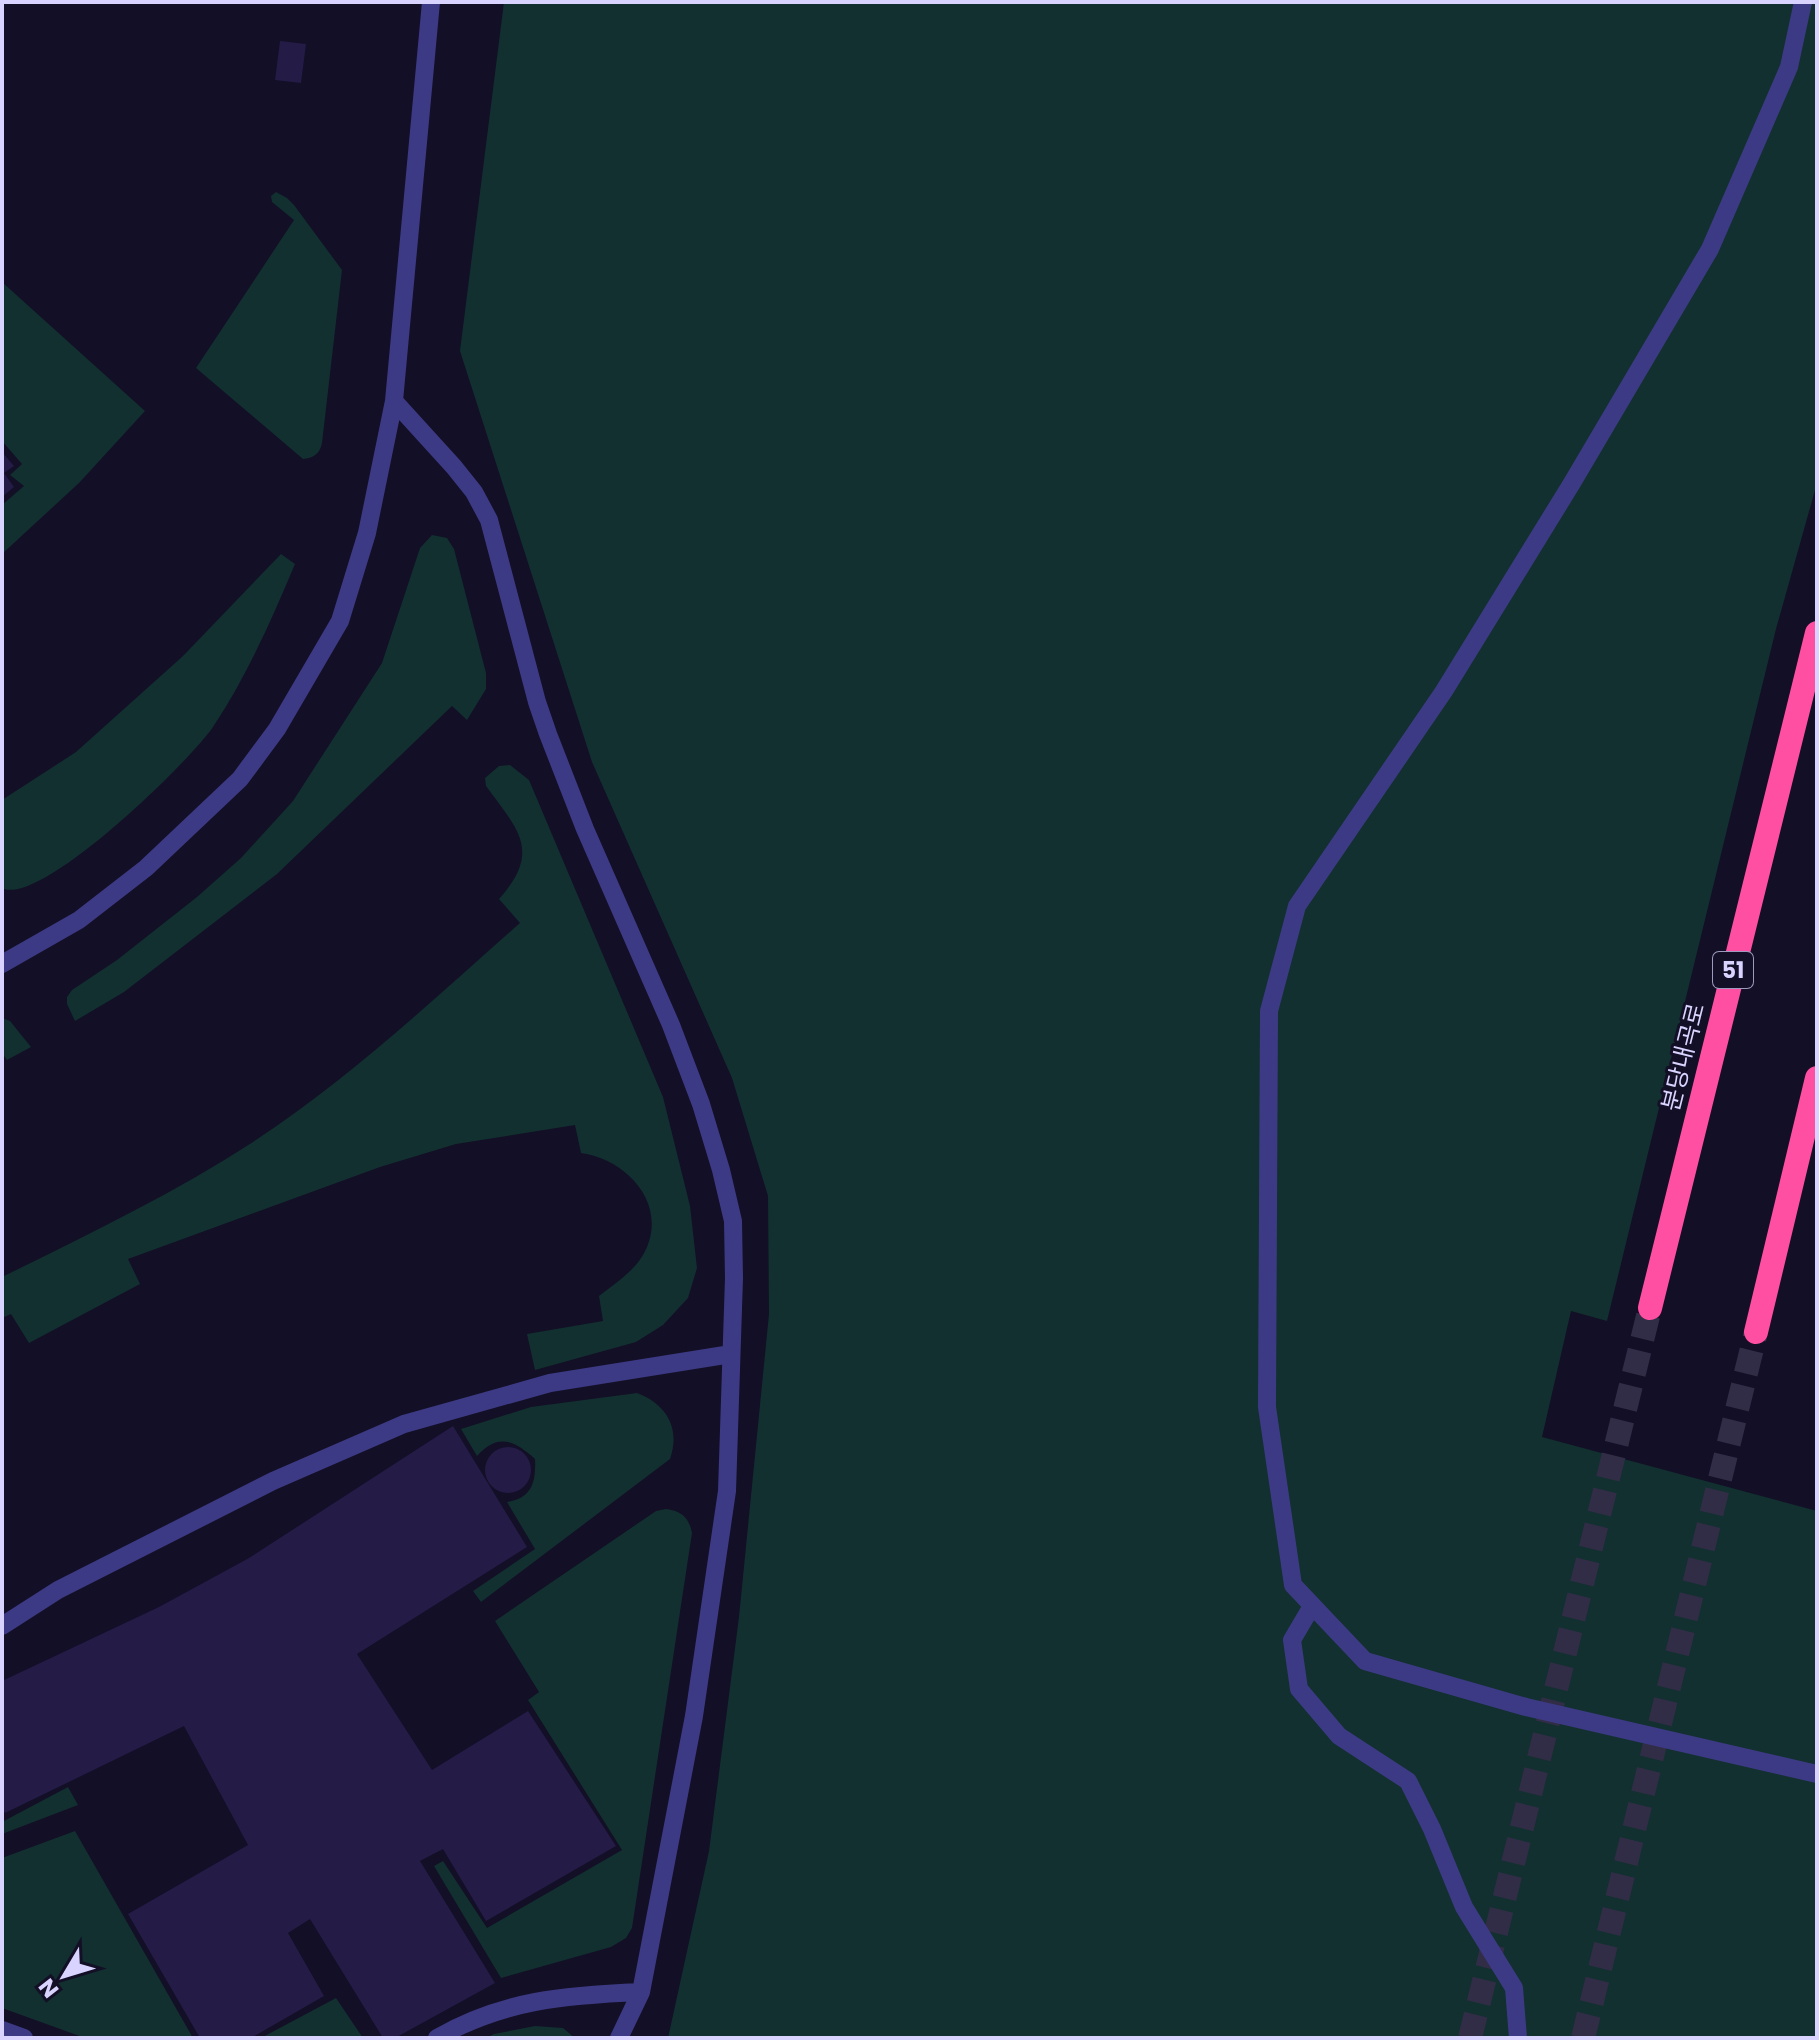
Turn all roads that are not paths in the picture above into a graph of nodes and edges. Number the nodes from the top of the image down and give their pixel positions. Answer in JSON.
{"nodes":[{"id":1,"x":431,"y":2,"type":"edge"},
{"id":2,"x":1803,"y":2,"type":"edge"},
{"id":3,"x":394,"y":401,"type":"junction"},
{"id":4,"x":1817,"y":633,"type":"edge"},
{"id":5,"x":2,"y":964,"type":"edge"},
{"id":6,"x":1817,"y":1078,"type":"edge"},
{"id":7,"x":1650,"y":1308,"type":"tunnel mouth"},
{"id":8,"x":1756,"y":1332,"type":"tunnel mouth"},
{"id":9,"x":731,"y":1354,"type":"junction"},
{"id":10,"x":1312,"y":1606,"type":"junction"},
{"id":11,"x":2,"y":1626,"type":"edge"},
{"id":12,"x":1817,"y":1774,"type":"edge"},
{"id":13,"x":641,"y":1992,"type":"junction"},
{"id":14,"x":2,"y":2030,"type":"edge"},
{"id":15,"x":24,"y":2038,"type":"edge"},
{"id":16,"x":437,"y":2038,"type":"edge"},
{"id":17,"x":619,"y":2038,"type":"edge"},
{"id":18,"x":1518,"y":2038,"type":"edge"}],
"edges":[{"from":1,"to":3,"type":"lane"},
{"from":2,"to":10,"type":"lane"},
{"from":3,"to":5,"type":"lane"},
{"from":3,"to":9,"type":"lane"},
{"from":4,"to":7,"type":"highway","name":"분당내곡로","number":"51"},
{"from":6,"to":8,"type":"highway"},
{"from":9,"to":11,"type":"lane"},
{"from":9,"to":13,"type":"lane"},
{"from":10,"to":12,"type":"lane"},
{"from":10,"to":18,"type":"lane"},
{"from":13,"to":16,"type":"lane"},
{"from":13,"to":17,"type":"lane"},
{"from":14,"to":15,"type":"lane"}]}
